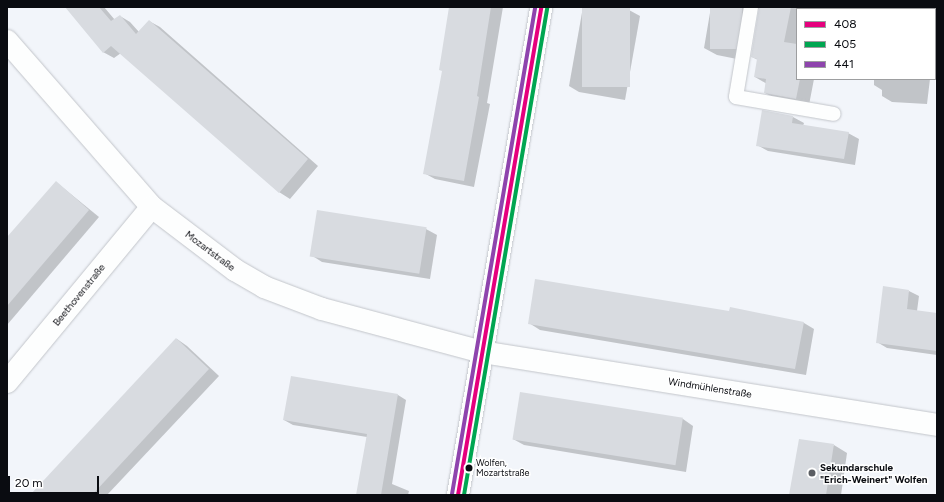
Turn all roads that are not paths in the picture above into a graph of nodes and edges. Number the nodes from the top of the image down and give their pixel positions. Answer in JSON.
{"nodes":[{"id":1,"x":541,"y":7,"type":"edge"},
{"id":2,"x":751,"y":7,"type":"edge"},
{"id":3,"x":7,"y":41,"type":"edge"},
{"id":4,"x":834,"y":114,"type":"dead end"},
{"id":5,"x":152,"y":207,"type":"junction"},
{"id":6,"x":482,"y":352,"type":"junction"},
{"id":7,"x":7,"y":382,"type":"edge"},
{"id":8,"x":937,"y":425,"type":"edge"},
{"id":9,"x":458,"y":495,"type":"edge"}],
"edges":[{"from":1,"to":6,"type":"street"},
{"from":2,"to":4,"type":"lane"},
{"from":3,"to":5,"type":"street","name":"Mozartstraße"},
{"from":5,"to":6,"type":"street","name":"Mozartstraße"},
{"from":5,"to":7,"type":"street","name":"Beethovenstraße"},
{"from":6,"to":8,"type":"street","name":"Windmühlenstraße"},
{"from":6,"to":9,"type":"street"}]}
